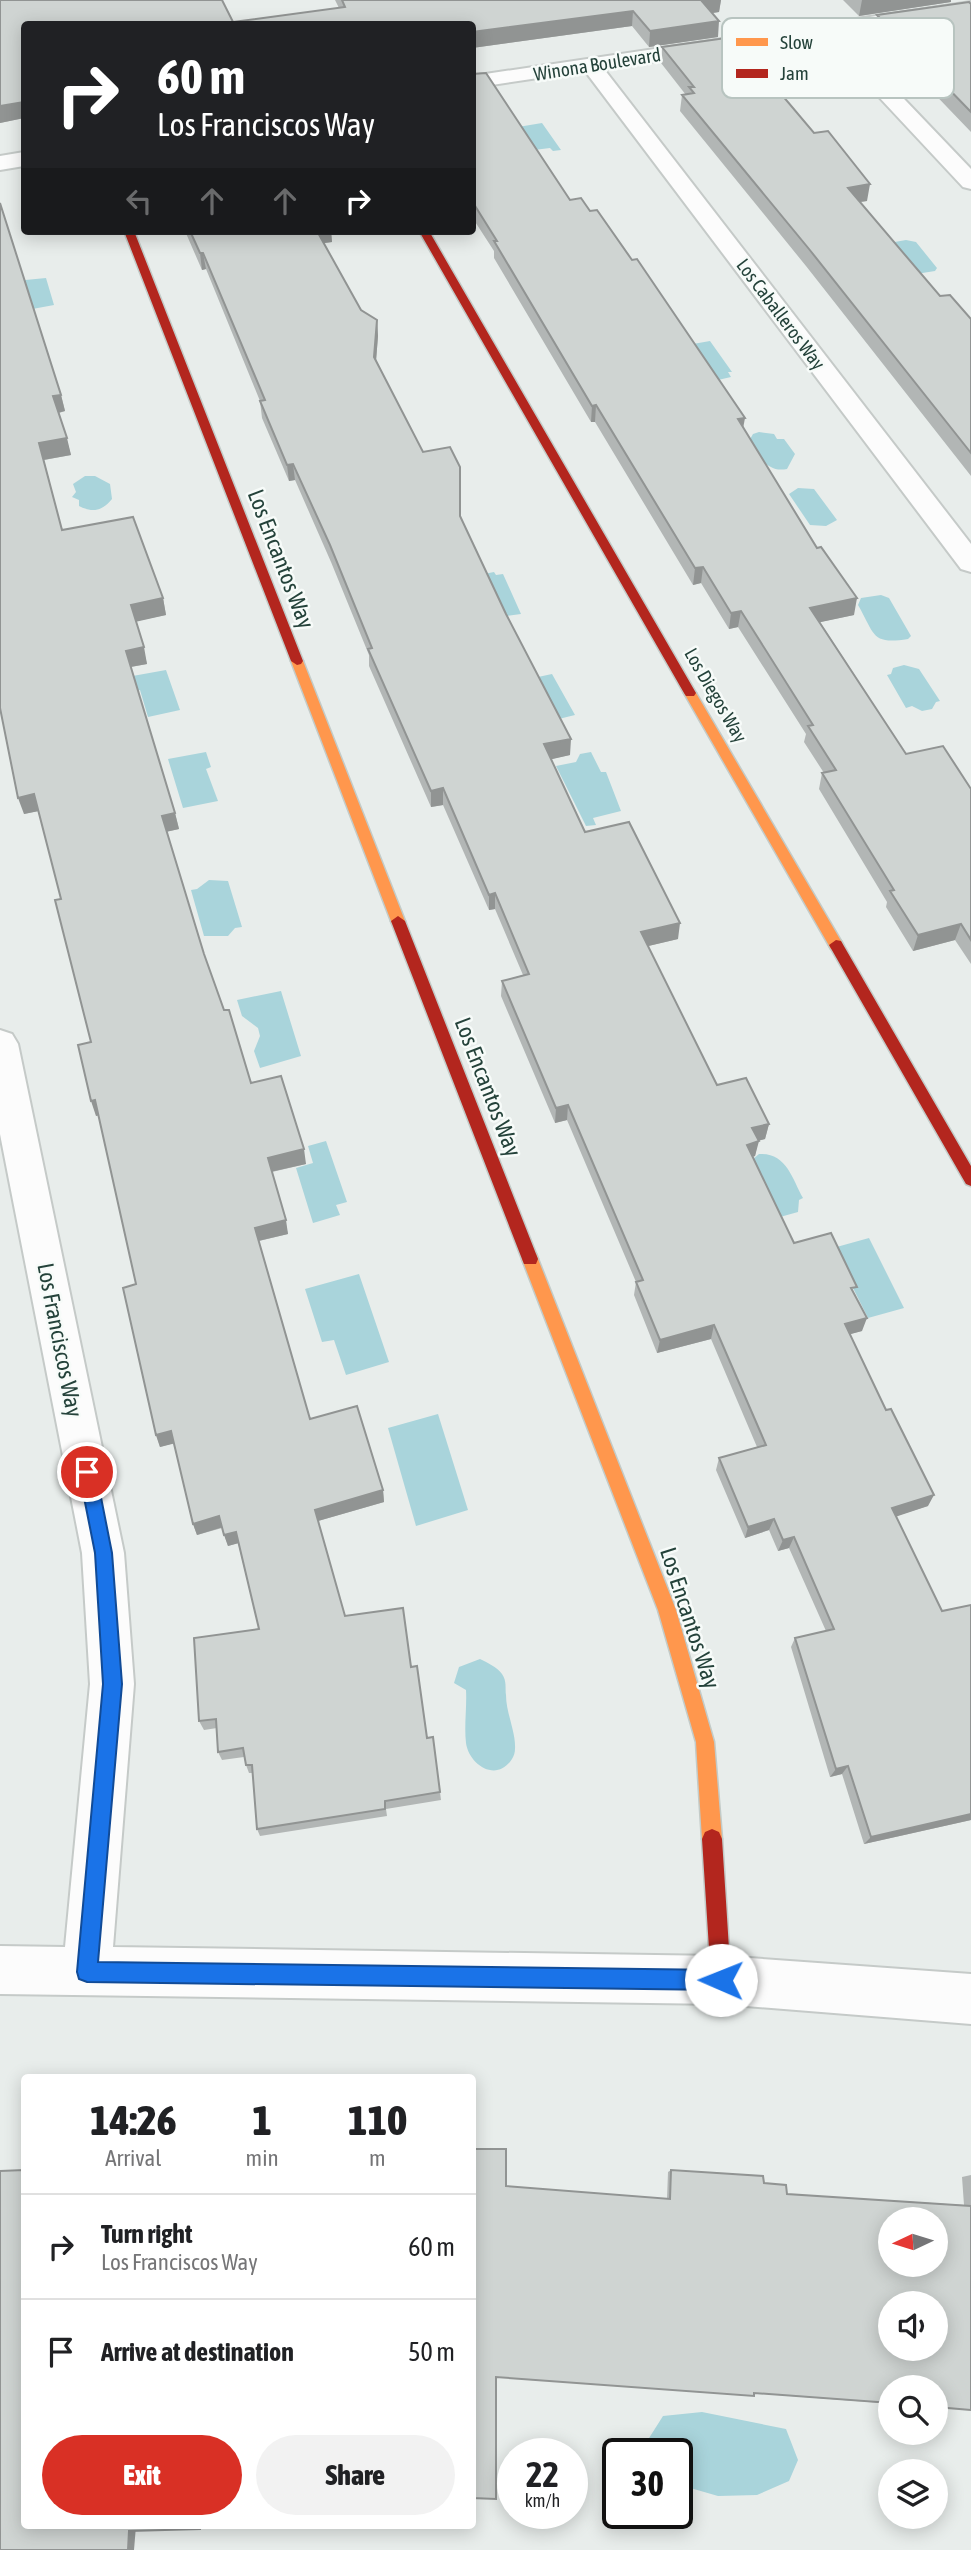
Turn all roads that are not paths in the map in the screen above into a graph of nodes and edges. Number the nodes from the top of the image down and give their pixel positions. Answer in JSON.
{"nodes":[{"id":1,"x":971,"y":8,"type":"edge"},
{"id":2,"x":902,"y":18,"type":"edge"},
{"id":3,"x":722,"y":45,"type":"edge"},
{"id":4,"x":591,"y":65,"type":"junction"},
{"id":5,"x":476,"y":81,"type":"edge"},
{"id":6,"x":891,"y":98,"type":"edge"},
{"id":7,"x":21,"y":160,"type":"edge"},
{"id":8,"x":0,"y":163,"type":"edge"},
{"id":9,"x":971,"y":182,"type":"edge"},
{"id":10,"x":131,"y":235,"type":"edge"},
{"id":11,"x":426,"y":235,"type":"edge"},
{"id":12,"x":971,"y":563,"type":"edge"},
{"id":13,"x":0,"y":1044,"type":"edge"},
{"id":14,"x":971,"y":1180,"type":"edge"},
{"id":15,"x":0,"y":1970,"type":"edge"},
{"id":16,"x":87,"y":1972,"type":"junction"},
{"id":17,"x":721,"y":1980,"type":"junction"},
{"id":18,"x":971,"y":1999,"type":"edge"}],
"edges":[{"from":1,"to":2,"type":"street","name":"Winona Boulevard"},
{"from":3,"to":4,"type":"street","name":"Winona Boulevard"},
{"from":4,"to":5,"type":"street","name":"Winona Boulevard"},
{"from":4,"to":12,"type":"street","name":"Los Caballeros Way"},
{"from":6,"to":9,"type":"street"},
{"from":7,"to":8,"type":"street"},
{"from":10,"to":17,"type":"street","name":"Los Encantos Way"},
{"from":11,"to":14,"type":"street","name":"Los Diegos Way"},
{"from":13,"to":16,"type":"street","name":"Los Franciscos Way"},
{"from":15,"to":16,"type":"street"},
{"from":16,"to":17,"type":"street"},
{"from":17,"to":18,"type":"street"}]}
